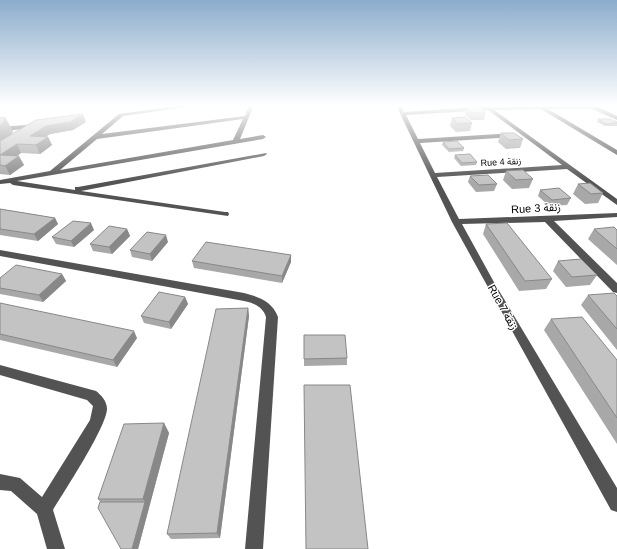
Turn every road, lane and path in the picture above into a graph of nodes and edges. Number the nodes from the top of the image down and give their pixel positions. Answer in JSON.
{"nodes":[{"id":1,"x":26,"y":131,"type":"edge"},
{"id":2,"x":103,"y":131,"type":"edge"},
{"id":3,"x":141,"y":131,"type":"edge"},
{"id":4,"x":241,"y":131,"type":"edge"},
{"id":5,"x":411,"y":131,"type":"edge"},
{"id":6,"x":520,"y":131,"type":"edge"},
{"id":7,"x":580,"y":131,"type":"edge"},
{"id":8,"x":525,"y":134,"type":"junction"},
{"id":9,"x":95,"y":137,"type":"junction"},
{"id":10,"x":263,"y":137,"type":"dead end"},
{"id":11,"x":236,"y":141,"type":"junction"},
{"id":12,"x":416,"y":141,"type":"junction"},
{"id":13,"x":1,"y":147,"type":"edge"},
{"id":14,"x":617,"y":153,"type":"edge"},
{"id":15,"x":264,"y":154,"type":"dead end"},
{"id":16,"x":569,"y":167,"type":"junction"},
{"id":17,"x":51,"y":173,"type":"junction"},
{"id":18,"x":434,"y":175,"type":"junction"},
{"id":19,"x":1,"y":181,"type":"edge"},
{"id":20,"x":70,"y":191,"type":"junction"},
{"id":21,"x":617,"y":203,"type":"edge"},
{"id":22,"x":225,"y":214,"type":"dead end"},
{"id":23,"x":617,"y":215,"type":"edge"},
{"id":24,"x":547,"y":219,"type":"junction"},
{"id":25,"x":456,"y":222,"type":"junction"},
{"id":26,"x":0,"y":254,"type":"edge"},
{"id":27,"x":617,"y":289,"type":"edge"},
{"id":28,"x":0,"y":370,"type":"edge"},
{"id":29,"x":0,"y":482,"type":"edge"},
{"id":30,"x":617,"y":504,"type":"edge"},
{"id":31,"x":44,"y":508,"type":"junction"},
{"id":32,"x":56,"y":549,"type":"edge"},
{"id":33,"x":254,"y":549,"type":"edge"}],
"edges":[{"from":1,"to":13,"type":"street"},
{"from":2,"to":9,"type":"street"},
{"from":3,"to":9,"type":"street"},
{"from":4,"to":11,"type":"street"},
{"from":5,"to":12,"type":"street","name":"Rue 7 زنقة"},
{"from":6,"to":8,"type":"street"},
{"from":7,"to":14,"type":"street"},
{"from":8,"to":12,"type":"street"},
{"from":8,"to":16,"type":"street"},
{"from":9,"to":17,"type":"street"},
{"from":10,"to":11,"type":"street"},
{"from":11,"to":17,"type":"street"},
{"from":12,"to":18,"type":"street","name":"Rue 7 زنقة"},
{"from":15,"to":20,"type":"street"},
{"from":16,"to":18,"type":"street","name":"Rue 4 زنقة"},
{"from":16,"to":21,"type":"street"},
{"from":17,"to":19,"type":"street"},
{"from":18,"to":25,"type":"street","name":"Rue 7 زنقة"},
{"from":19,"to":20,"type":"street"},
{"from":20,"to":22,"type":"street"},
{"from":23,"to":24,"type":"street","name":"Rue 3 زنقة"},
{"from":24,"to":25,"type":"street","name":"Rue 3 زنقة"},
{"from":24,"to":27,"type":"street"},
{"from":25,"to":30,"type":"street","name":"Rue 7 زنقة"},
{"from":26,"to":33,"type":"street"},
{"from":28,"to":31,"type":"street"},
{"from":29,"to":31,"type":"street"},
{"from":31,"to":32,"type":"street"}]}
